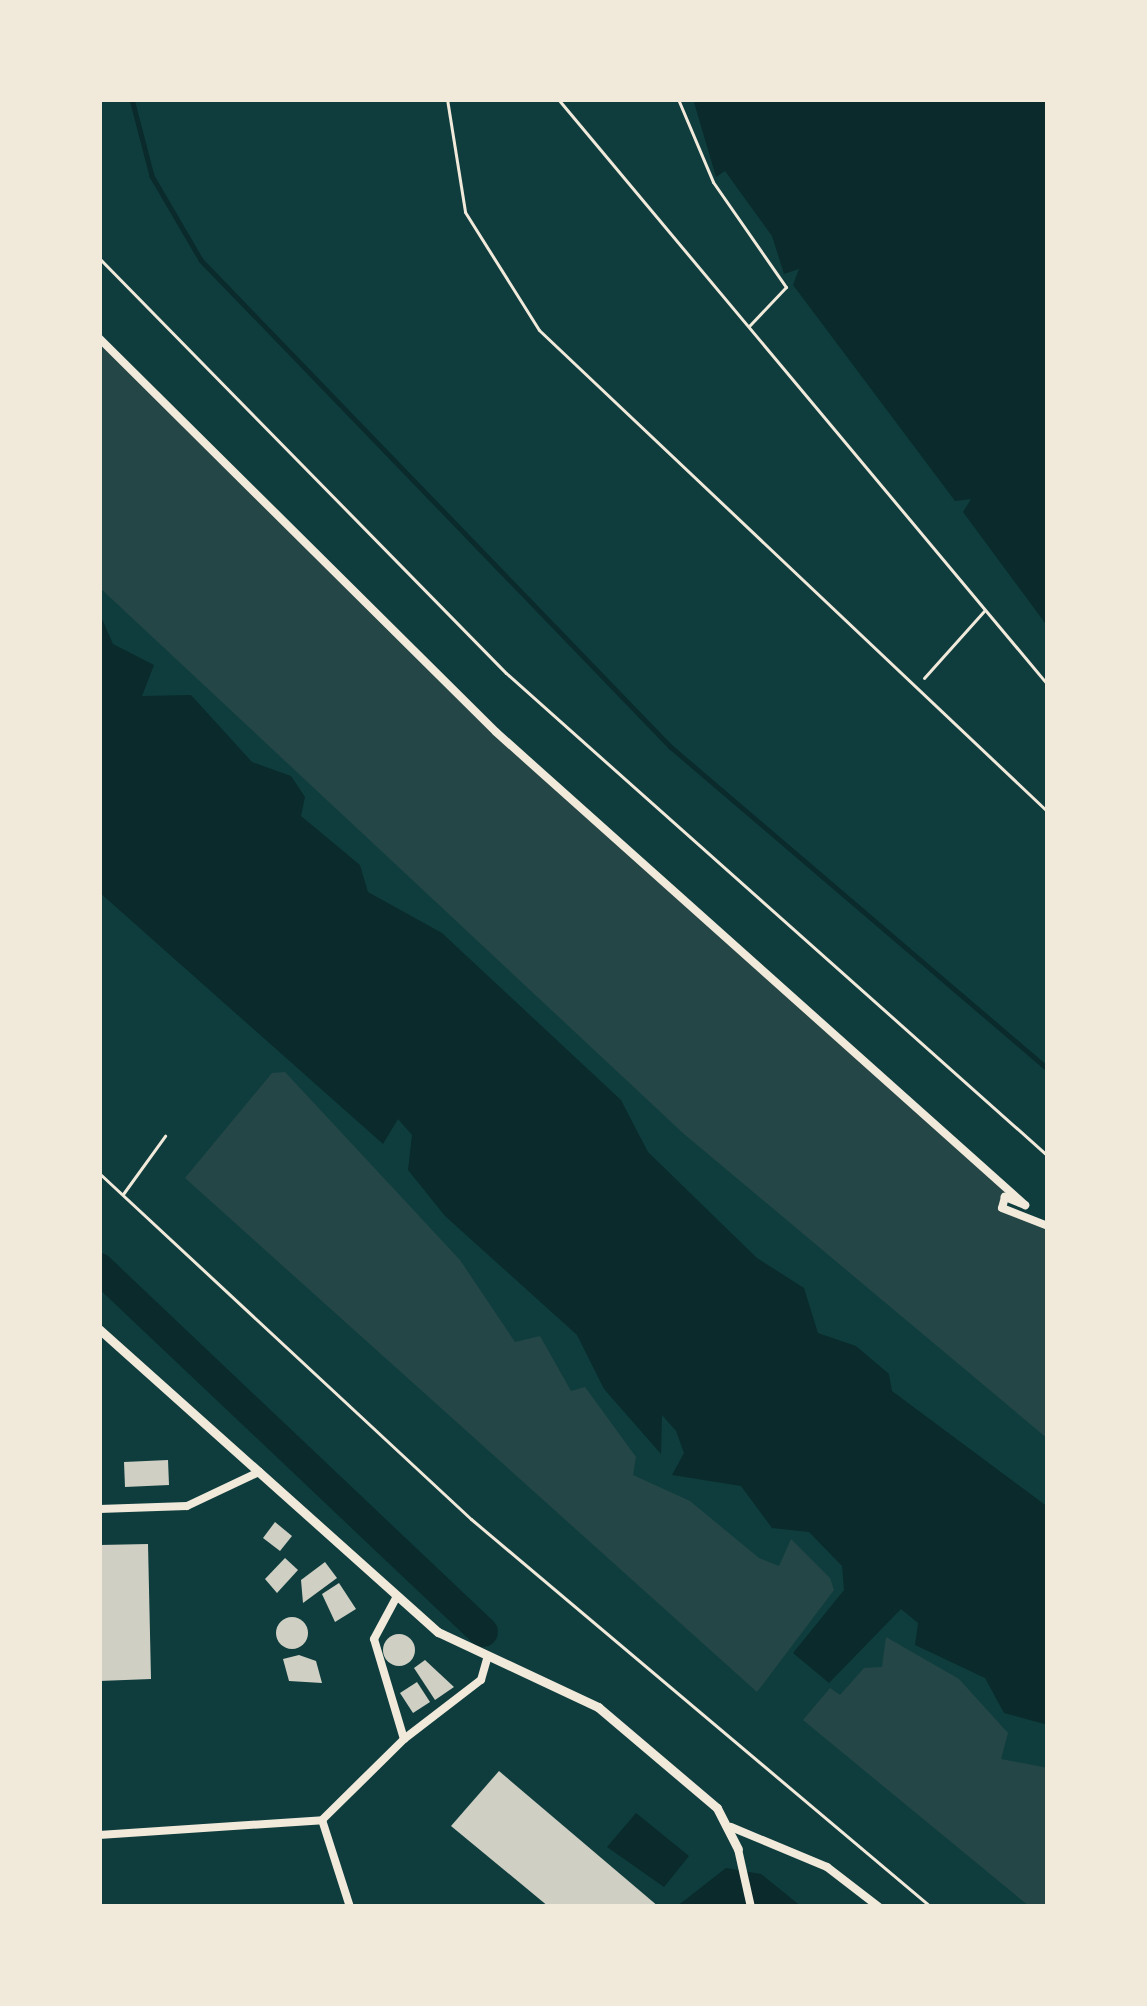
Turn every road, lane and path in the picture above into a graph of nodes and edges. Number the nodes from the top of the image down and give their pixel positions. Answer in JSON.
{"nodes":[{"id":1,"x":446,"y":99,"type":"edge"},
{"id":2,"x":558,"y":99,"type":"edge"},
{"id":3,"x":678,"y":99,"type":"edge"},
{"id":4,"x":99,"y":258,"type":"edge"},
{"id":5,"x":748,"y":327,"type":"junction"},
{"id":6,"x":99,"y":338,"type":"edge"},
{"id":7,"x":986,"y":610,"type":"junction"},
{"id":8,"x":924,"y":678,"type":"dead end"},
{"id":9,"x":1048,"y":685,"type":"edge"},
{"id":10,"x":1048,"y":812,"type":"edge"},
{"id":11,"x":165,"y":1136,"type":"dead end"},
{"id":12,"x":1048,"y":1156,"type":"edge"},
{"id":13,"x":99,"y":1173,"type":"edge"},
{"id":14,"x":122,"y":1195,"type":"junction"},
{"id":15,"x":1048,"y":1226,"type":"edge"},
{"id":16,"x":99,"y":1329,"type":"edge"},
{"id":17,"x":259,"y":1472,"type":"junction"},
{"id":18,"x":99,"y":1509,"type":"edge"},
{"id":19,"x":396,"y":1598,"type":"junction"},
{"id":20,"x":488,"y":1656,"type":"junction"},
{"id":21,"x":404,"y":1739,"type":"junction"},
{"id":22,"x":322,"y":1820,"type":"junction"},
{"id":23,"x":730,"y":1827,"type":"junction"},
{"id":24,"x":99,"y":1835,"type":"edge"},
{"id":25,"x":738,"y":1850,"type":"joint"},
{"id":26,"x":350,"y":1907,"type":"edge"},
{"id":27,"x":752,"y":1907,"type":"edge"},
{"id":28,"x":879,"y":1907,"type":"edge"},
{"id":29,"x":931,"y":1907,"type":"edge"}],
"edges":[{"from":1,"to":10,"type":"lane"},
{"from":2,"to":5,"type":"lane"},
{"from":3,"to":5,"type":"lane"},
{"from":4,"to":12,"type":"path"},
{"from":5,"to":7,"type":"lane"},
{"from":6,"to":15,"type":"street"},
{"from":7,"to":8,"type":"lane"},
{"from":7,"to":9,"type":"lane"},
{"from":11,"to":14,"type":"path"},
{"from":13,"to":14,"type":"path"},
{"from":14,"to":29,"type":"path"},
{"from":16,"to":17,"type":"street"},
{"from":17,"to":18,"type":"street"},
{"from":17,"to":19,"type":"street"},
{"from":19,"to":20,"type":"street"},
{"from":19,"to":21,"type":"street"},
{"from":20,"to":21,"type":"street"},
{"from":20,"to":23,"type":"street"},
{"from":21,"to":22,"type":"street"},
{"from":22,"to":24,"type":"street"},
{"from":22,"to":26,"type":"street"},
{"from":23,"to":25,"type":"street"},
{"from":23,"to":28,"type":"street"},
{"from":25,"to":27,"type":"street"}]}
